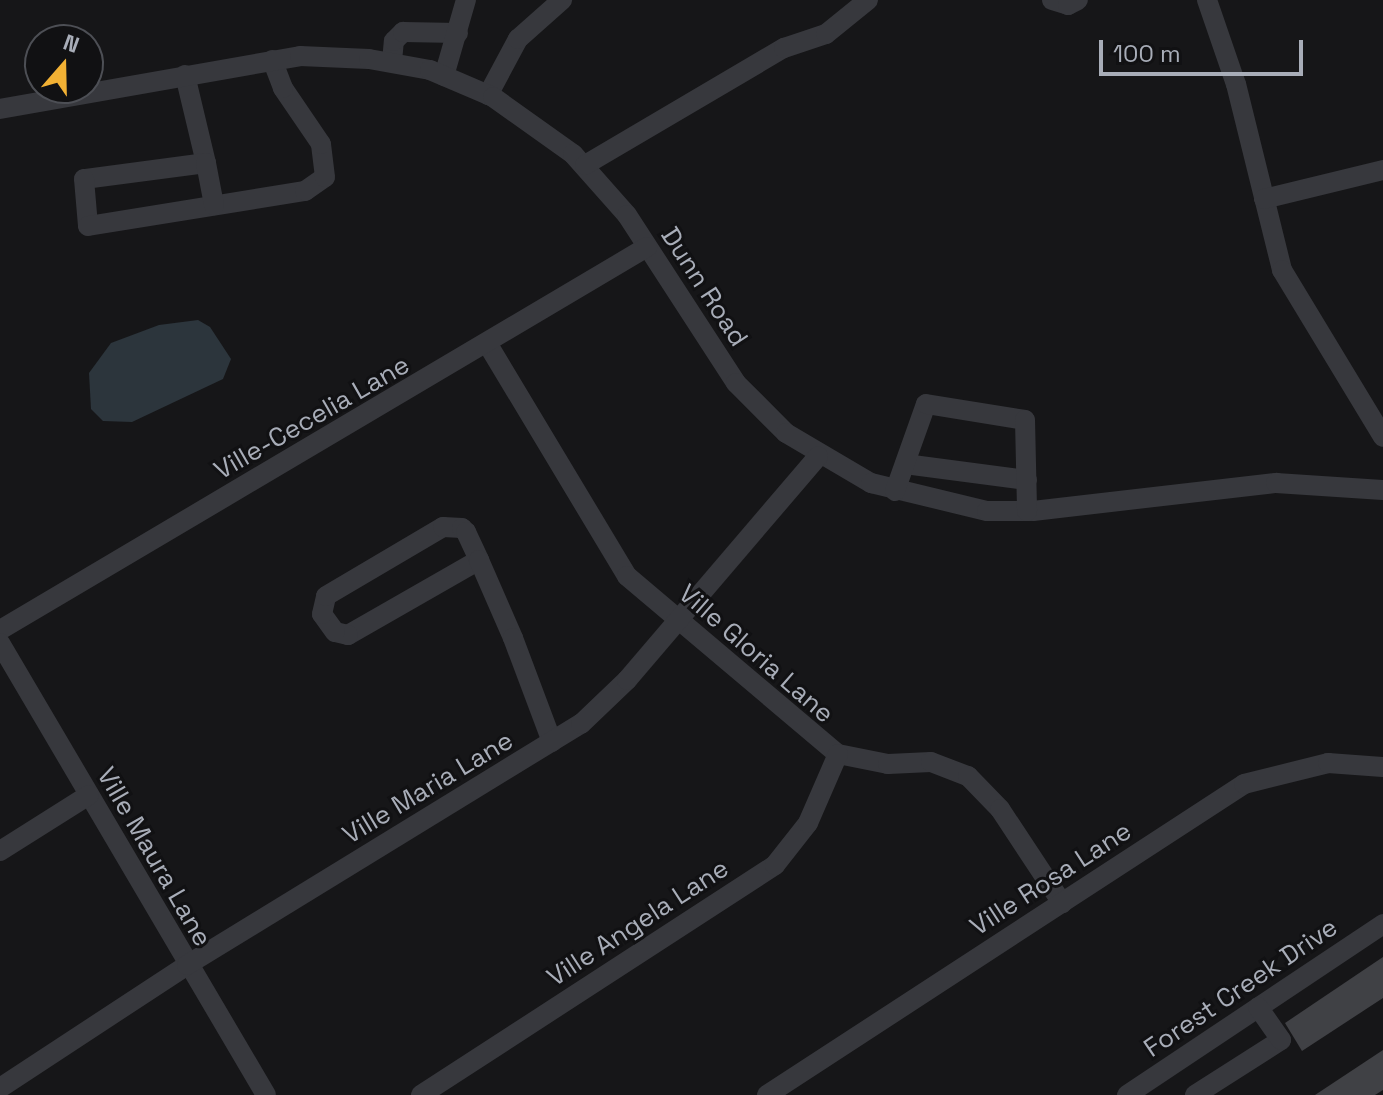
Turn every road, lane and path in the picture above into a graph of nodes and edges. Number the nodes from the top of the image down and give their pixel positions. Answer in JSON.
{"nodes":[{"id":1,"x":466,"y":0,"type":"edge"},
{"id":2,"x":562,"y":0,"type":"edge"},
{"id":3,"x":868,"y":0,"type":"edge"},
{"id":4,"x":1052,"y":0,"type":"edge"},
{"id":5,"x":1078,"y":0,"type":"edge"},
{"id":6,"x":1207,"y":0,"type":"edge"},
{"id":7,"x":458,"y":33,"type":"junction"},
{"id":8,"x":272,"y":60,"type":"junction"},
{"id":9,"x":392,"y":62,"type":"junction"},
{"id":10,"x":185,"y":75,"type":"junction"},
{"id":11,"x":444,"y":76,"type":"junction"},
{"id":12,"x":488,"y":95,"type":"junction"},
{"id":13,"x":0,"y":109,"type":"edge"},
{"id":14,"x":206,"y":163,"type":"junction"},
{"id":15,"x":585,"y":165,"type":"junction"},
{"id":16,"x":1383,"y":170,"type":"edge"},
{"id":17,"x":1264,"y":199,"type":"junction"},
{"id":18,"x":214,"y":205,"type":"junction"},
{"id":19,"x":647,"y":247,"type":"junction"},
{"id":20,"x":487,"y":343,"type":"junction"},
{"id":21,"x":1383,"y":437,"type":"edge"},
{"id":22,"x":818,"y":456,"type":"junction"},
{"id":23,"x":905,"y":464,"type":"junction"},
{"id":24,"x":1027,"y":480,"type":"junction"},
{"id":25,"x":1383,"y":490,"type":"edge"},
{"id":26,"x":895,"y":491,"type":"junction"},
{"id":27,"x":1027,"y":511,"type":"junction"},
{"id":28,"x":479,"y":560,"type":"junction"},
{"id":29,"x":677,"y":620,"type":"junction"},
{"id":30,"x":0,"y":630,"type":"edge"},
{"id":31,"x":0,"y":643,"type":"edge"},
{"id":32,"x":552,"y":742,"type":"junction"},
{"id":33,"x":838,"y":754,"type":"junction"},
{"id":34,"x":1383,"y":767,"type":"edge"},
{"id":35,"x":89,"y":795,"type":"junction"},
{"id":36,"x":0,"y":851,"type":"edge"},
{"id":37,"x":1062,"y":903,"type":"junction"},
{"id":38,"x":1383,"y":924,"type":"edge"},
{"id":39,"x":187,"y":965,"type":"junction"},
{"id":40,"x":1258,"y":1007,"type":"junction"},
{"id":41,"x":0,"y":1088,"type":"edge"},
{"id":42,"x":266,"y":1095,"type":"edge"},
{"id":43,"x":421,"y":1095,"type":"edge"},
{"id":44,"x":767,"y":1095,"type":"edge"},
{"id":45,"x":1127,"y":1095,"type":"edge"},
{"id":46,"x":1195,"y":1095,"type":"edge"}],
"edges":[{"from":1,"to":7,"type":"street"},
{"from":2,"to":12,"type":"street"},
{"from":3,"to":15,"type":"street"},
{"from":4,"to":5,"type":"street"},
{"from":6,"to":17,"type":"street"},
{"from":7,"to":9,"type":"street"},
{"from":7,"to":11,"type":"street"},
{"from":8,"to":9,"type":"street","name":"Dunn Road"},
{"from":8,"to":10,"type":"street","name":"Dunn Road"},
{"from":8,"to":18,"type":"street"},
{"from":9,"to":11,"type":"street","name":"Dunn Road"},
{"from":10,"to":13,"type":"street","name":"Dunn Road"},
{"from":10,"to":14,"type":"street"},
{"from":11,"to":12,"type":"street","name":"Dunn Road"},
{"from":12,"to":15,"type":"street","name":"Dunn Road"},
{"from":14,"to":18,"type":"street"},
{"from":14,"to":18,"type":"street"},
{"from":15,"to":19,"type":"street","name":"Dunn Road"},
{"from":16,"to":17,"type":"street"},
{"from":17,"to":21,"type":"street"},
{"from":19,"to":20,"type":"street","name":"Ville-Cecelia Lane"},
{"from":19,"to":22,"type":"street","name":"Dunn Road"},
{"from":20,"to":29,"type":"street","name":"Ville Gloria Lane"},
{"from":20,"to":30,"type":"street","name":"Ville-Cecelia Lane"},
{"from":22,"to":26,"type":"street","name":"Dunn Road"},
{"from":22,"to":29,"type":"street","name":"Ville Maria Lane"},
{"from":23,"to":24,"type":"street"},
{"from":23,"to":24,"type":"street"},
{"from":23,"to":26,"type":"street"},
{"from":24,"to":27,"type":"street"},
{"from":25,"to":27,"type":"street","name":"Dunn Road"},
{"from":26,"to":27,"type":"street","name":"Dunn Road"},
{"from":28,"to":28,"type":"street"},
{"from":28,"to":32,"type":"street"},
{"from":29,"to":32,"type":"street","name":"Ville Maria Lane"},
{"from":29,"to":33,"type":"street","name":"Ville Gloria Lane"},
{"from":31,"to":35,"type":"street","name":"Ville Maura Lane"},
{"from":32,"to":39,"type":"street","name":"Ville Maria Lane"},
{"from":33,"to":37,"type":"street","name":"Ville Gloria Lane"},
{"from":33,"to":43,"type":"street","name":"Ville Angela Lane"},
{"from":34,"to":37,"type":"street","name":"Ville Rosa Lane"},
{"from":35,"to":36,"type":"street"},
{"from":35,"to":39,"type":"street","name":"Ville Maura Lane"},
{"from":37,"to":44,"type":"street","name":"Ville Rosa Lane"},
{"from":38,"to":40,"type":"street","name":"Forest Creek Drive"},
{"from":39,"to":41,"type":"street","name":"Ville Maria Lane"},
{"from":39,"to":42,"type":"street","name":"Ville Maura Lane"},
{"from":40,"to":45,"type":"street","name":"Forest Creek Drive"},
{"from":40,"to":46,"type":"street"}]}
